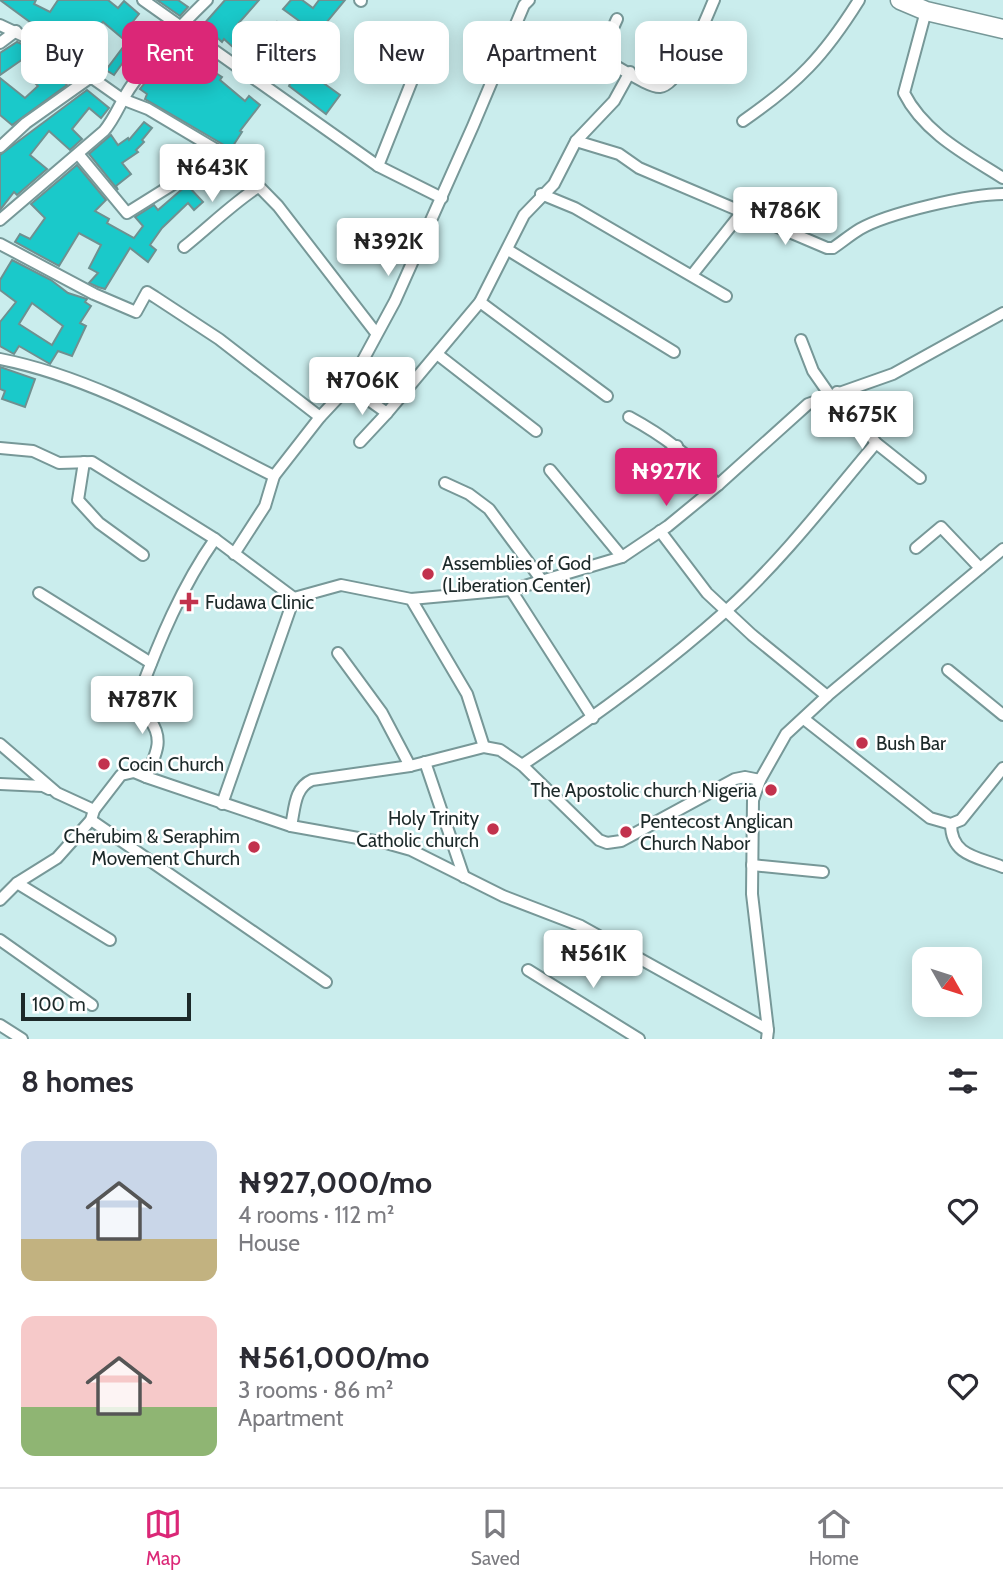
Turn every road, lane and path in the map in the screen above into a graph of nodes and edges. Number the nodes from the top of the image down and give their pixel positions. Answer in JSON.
{"nodes":[{"id":1,"x":143,"y":0,"type":"edge"},
{"id":2,"x":207,"y":0,"type":"edge"},
{"id":3,"x":529,"y":0,"type":"edge"},
{"id":4,"x":714,"y":0,"type":"edge"},
{"id":5,"x":859,"y":0,"type":"edge"},
{"id":6,"x":900,"y":0,"type":"edge"},
{"id":7,"x":926,"y":11,"type":"junction"},
{"id":8,"x":617,"y":19,"type":"dead end"},
{"id":9,"x":170,"y":21,"type":"edge"},
{"id":10,"x":184,"y":21,"type":"edge"},
{"id":11,"x":0,"y":25,"type":"edge"},
{"id":12,"x":1003,"y":29,"type":"edge"},
{"id":13,"x":16,"y":31,"type":"junction"},
{"id":14,"x":21,"y":34,"type":"edge"},
{"id":15,"x":0,"y":43,"type":"edge"},
{"id":16,"x":218,"y":55,"type":"edge"},
{"id":17,"x":631,"y":72,"type":"junction"},
{"id":18,"x":80,"y":84,"type":"edge"},
{"id":19,"x":100,"y":84,"type":"edge"},
{"id":20,"x":133,"y":84,"type":"edge"},
{"id":21,"x":411,"y":84,"type":"edge"},
{"id":22,"x":122,"y":99,"type":"junction"},
{"id":23,"x":743,"y":121,"type":"dead end"},
{"id":24,"x":576,"y":141,"type":"junction"},
{"id":25,"x":0,"y":147,"type":"edge"},
{"id":26,"x":223,"y":153,"type":"junction"},
{"id":27,"x":79,"y":155,"type":"junction"},
{"id":28,"x":378,"y":166,"type":"junction"},
{"id":29,"x":1003,"y":178,"type":"edge"},
{"id":30,"x":258,"y":187,"type":"junction"},
{"id":31,"x":541,"y":194,"type":"junction"},
{"id":32,"x":1003,"y":194,"type":"edge"},
{"id":33,"x":442,"y":198,"type":"junction"},
{"id":34,"x":742,"y":212,"type":"junction"},
{"id":35,"x":0,"y":220,"type":"edge"},
{"id":36,"x":0,"y":244,"type":"edge"},
{"id":37,"x":184,"y":247,"type":"dead end"},
{"id":38,"x":508,"y":250,"type":"junction"},
{"id":39,"x":692,"y":275,"type":"junction"},
{"id":40,"x":726,"y":296,"type":"dead end"},
{"id":41,"x":480,"y":302,"type":"junction"},
{"id":42,"x":1003,"y":313,"type":"edge"},
{"id":43,"x":376,"y":333,"type":"junction"},
{"id":44,"x":801,"y":340,"type":"dead end"},
{"id":45,"x":674,"y":352,"type":"dead end"},
{"id":46,"x":437,"y":354,"type":"junction"},
{"id":47,"x":0,"y":359,"type":"edge"},
{"id":48,"x":349,"y":386,"type":"junction"},
{"id":49,"x":833,"y":393,"type":"junction"},
{"id":50,"x":607,"y":396,"type":"dead end"},
{"id":51,"x":387,"y":413,"type":"junction"},
{"id":52,"x":320,"y":417,"type":"junction"},
{"id":53,"x":629,"y":417,"type":"dead end"},
{"id":54,"x":536,"y":431,"type":"dead end"},
{"id":55,"x":360,"y":442,"type":"dead end"},
{"id":56,"x":876,"y":443,"type":"junction"},
{"id":57,"x":677,"y":446,"type":"junction"},
{"id":58,"x":0,"y":448,"type":"edge"},
{"id":59,"x":84,"y":462,"type":"junction"},
{"id":60,"x":550,"y":470,"type":"dead end"},
{"id":61,"x":646,"y":472,"type":"dead end"},
{"id":62,"x":274,"y":477,"type":"junction"},
{"id":63,"x":920,"y":478,"type":"dead end"},
{"id":64,"x":445,"y":483,"type":"dead end"},
{"id":65,"x":718,"y":485,"type":"junction"},
{"id":66,"x":660,"y":531,"type":"junction"},
{"id":67,"x":215,"y":539,"type":"junction"},
{"id":68,"x":916,"y":548,"type":"dead end"},
{"id":69,"x":1003,"y":549,"type":"edge"},
{"id":70,"x":234,"y":554,"type":"junction"},
{"id":71,"x":143,"y":555,"type":"dead end"},
{"id":72,"x":622,"y":557,"type":"junction"},
{"id":73,"x":980,"y":568,"type":"junction"},
{"id":74,"x":543,"y":582,"type":"junction"},
{"id":75,"x":511,"y":590,"type":"junction"},
{"id":76,"x":39,"y":593,"type":"dead end"},
{"id":77,"x":294,"y":598,"type":"junction"},
{"id":78,"x":411,"y":599,"type":"junction"},
{"id":79,"x":726,"y":611,"type":"junction"},
{"id":80,"x":338,"y":653,"type":"dead end"},
{"id":81,"x":151,"y":663,"type":"junction"},
{"id":82,"x":948,"y":670,"type":"dead end"},
{"id":83,"x":827,"y":696,"type":"junction"},
{"id":84,"x":1003,"y":715,"type":"edge"},
{"id":85,"x":593,"y":718,"type":"junction"},
{"id":86,"x":804,"y":719,"type":"junction"},
{"id":87,"x":0,"y":744,"type":"edge"},
{"id":88,"x":484,"y":747,"type":"junction"},
{"id":89,"x":425,"y":762,"type":"junction"},
{"id":90,"x":522,"y":765,"type":"junction"},
{"id":91,"x":410,"y":766,"type":"junction"},
{"id":92,"x":1003,"y":768,"type":"edge"},
{"id":93,"x":146,"y":777,"type":"junction"},
{"id":94,"x":760,"y":780,"type":"junction"},
{"id":95,"x":0,"y":784,"type":"edge"},
{"id":96,"x":57,"y":793,"type":"junction"},
{"id":97,"x":222,"y":804,"type":"junction"},
{"id":98,"x":92,"y":815,"type":"junction"},
{"id":99,"x":951,"y":824,"type":"junction"},
{"id":100,"x":291,"y":826,"type":"junction"},
{"id":101,"x":752,"y":864,"type":"junction"},
{"id":102,"x":1003,"y":867,"type":"edge"},
{"id":103,"x":823,"y":873,"type":"dead end"},
{"id":104,"x":464,"y":877,"type":"junction"},
{"id":105,"x":17,"y":883,"type":"junction"},
{"id":106,"x":0,"y":900,"type":"edge"},
{"id":107,"x":0,"y":940,"type":"edge"},
{"id":108,"x":110,"y":940,"type":"dead end"},
{"id":109,"x":528,"y":971,"type":"dead end"},
{"id":110,"x":326,"y":982,"type":"dead end"},
{"id":111,"x":92,"y":1005,"type":"dead end"},
{"id":112,"x":0,"y":1026,"type":"edge"},
{"id":113,"x":767,"y":1035,"type":"edge"},
{"id":114,"x":633,"y":1038,"type":"edge"},
{"id":115,"x":22,"y":1039,"type":"edge"}],
"edges":[{"from":1,"to":9,"type":"street"},
{"from":2,"to":10,"type":"street"},
{"from":3,"to":33,"type":"street"},
{"from":4,"to":17,"type":"street"},
{"from":5,"to":23,"type":"street"},
{"from":6,"to":7,"type":"main road"},
{"from":7,"to":12,"type":"main road"},
{"from":7,"to":29,"type":"street"},
{"from":8,"to":17,"type":"street"},
{"from":11,"to":13,"type":"street"},
{"from":13,"to":14,"type":"street"},
{"from":13,"to":15,"type":"street"},
{"from":16,"to":28,"type":"street"},
{"from":17,"to":24,"type":"street"},
{"from":18,"to":25,"type":"street"},
{"from":19,"to":22,"type":"street"},
{"from":20,"to":22,"type":"street"},
{"from":21,"to":28,"type":"street"},
{"from":22,"to":26,"type":"street"},
{"from":22,"to":27,"type":"street"},
{"from":24,"to":31,"type":"street"},
{"from":24,"to":34,"type":"street"},
{"from":26,"to":27,"type":"street"},
{"from":26,"to":30,"type":"street"},
{"from":27,"to":35,"type":"street"},
{"from":28,"to":33,"type":"street"},
{"from":30,"to":37,"type":"street"},
{"from":30,"to":43,"type":"street"},
{"from":31,"to":38,"type":"street"},
{"from":31,"to":39,"type":"street"},
{"from":32,"to":34,"type":"street"},
{"from":33,"to":43,"type":"street"},
{"from":34,"to":39,"type":"street"},
{"from":36,"to":52,"type":"street"},
{"from":38,"to":41,"type":"street"},
{"from":38,"to":45,"type":"street"},
{"from":39,"to":40,"type":"street"},
{"from":41,"to":46,"type":"street"},
{"from":41,"to":50,"type":"street"},
{"from":42,"to":49,"type":"street"},
{"from":43,"to":48,"type":"street"},
{"from":44,"to":49,"type":"street"},
{"from":46,"to":51,"type":"street"},
{"from":46,"to":54,"type":"street"},
{"from":47,"to":62,"type":"street"},
{"from":48,"to":51,"type":"street"},
{"from":48,"to":52,"type":"street"},
{"from":49,"to":56,"type":"street"},
{"from":49,"to":65,"type":"street"},
{"from":51,"to":55,"type":"street"},
{"from":52,"to":62,"type":"street"},
{"from":53,"to":57,"type":"street"},
{"from":56,"to":63,"type":"street"},
{"from":56,"to":79,"type":"street"},
{"from":57,"to":61,"type":"street"},
{"from":57,"to":65,"type":"street"},
{"from":58,"to":59,"type":"street"},
{"from":59,"to":67,"type":"street"},
{"from":59,"to":71,"type":"street"},
{"from":60,"to":72,"type":"street"},
{"from":62,"to":70,"type":"street"},
{"from":64,"to":74,"type":"street"},
{"from":65,"to":66,"type":"street"},
{"from":66,"to":72,"type":"street"},
{"from":66,"to":79,"type":"street"},
{"from":67,"to":70,"type":"street"},
{"from":67,"to":81,"type":"street"},
{"from":68,"to":73,"type":"street"},
{"from":69,"to":73,"type":"street"},
{"from":70,"to":77,"type":"street"},
{"from":72,"to":74,"type":"street"},
{"from":73,"to":83,"type":"street"},
{"from":74,"to":75,"type":"street"},
{"from":75,"to":78,"type":"street"},
{"from":75,"to":85,"type":"street"},
{"from":76,"to":81,"type":"street"},
{"from":77,"to":78,"type":"street"},
{"from":77,"to":97,"type":"street"},
{"from":78,"to":88,"type":"street"},
{"from":79,"to":83,"type":"street"},
{"from":79,"to":85,"type":"street"},
{"from":80,"to":91,"type":"street"},
{"from":81,"to":93,"type":"street"},
{"from":82,"to":84,"type":"street"},
{"from":83,"to":86,"type":"street"},
{"from":85,"to":90,"type":"street"},
{"from":86,"to":94,"type":"street"},
{"from":86,"to":99,"type":"street"},
{"from":87,"to":96,"type":"street"},
{"from":88,"to":89,"type":"street"},
{"from":88,"to":90,"type":"street"},
{"from":89,"to":91,"type":"street"},
{"from":89,"to":104,"type":"street"},
{"from":90,"to":94,"type":"street"},
{"from":91,"to":100,"type":"street"},
{"from":92,"to":99,"type":"street"},
{"from":93,"to":97,"type":"street"},
{"from":93,"to":98,"type":"street"},
{"from":94,"to":101,"type":"street"},
{"from":95,"to":96,"type":"street"},
{"from":96,"to":98,"type":"street"},
{"from":97,"to":100,"type":"street"},
{"from":98,"to":105,"type":"street"},
{"from":98,"to":110,"type":"street"},
{"from":99,"to":102,"type":"street"},
{"from":100,"to":104,"type":"street"},
{"from":101,"to":103,"type":"street"},
{"from":101,"to":113,"type":"street"},
{"from":104,"to":113,"type":"street"},
{"from":105,"to":106,"type":"street"},
{"from":105,"to":108,"type":"street"},
{"from":107,"to":111,"type":"street"},
{"from":109,"to":114,"type":"street"},
{"from":112,"to":115,"type":"street"}]}
